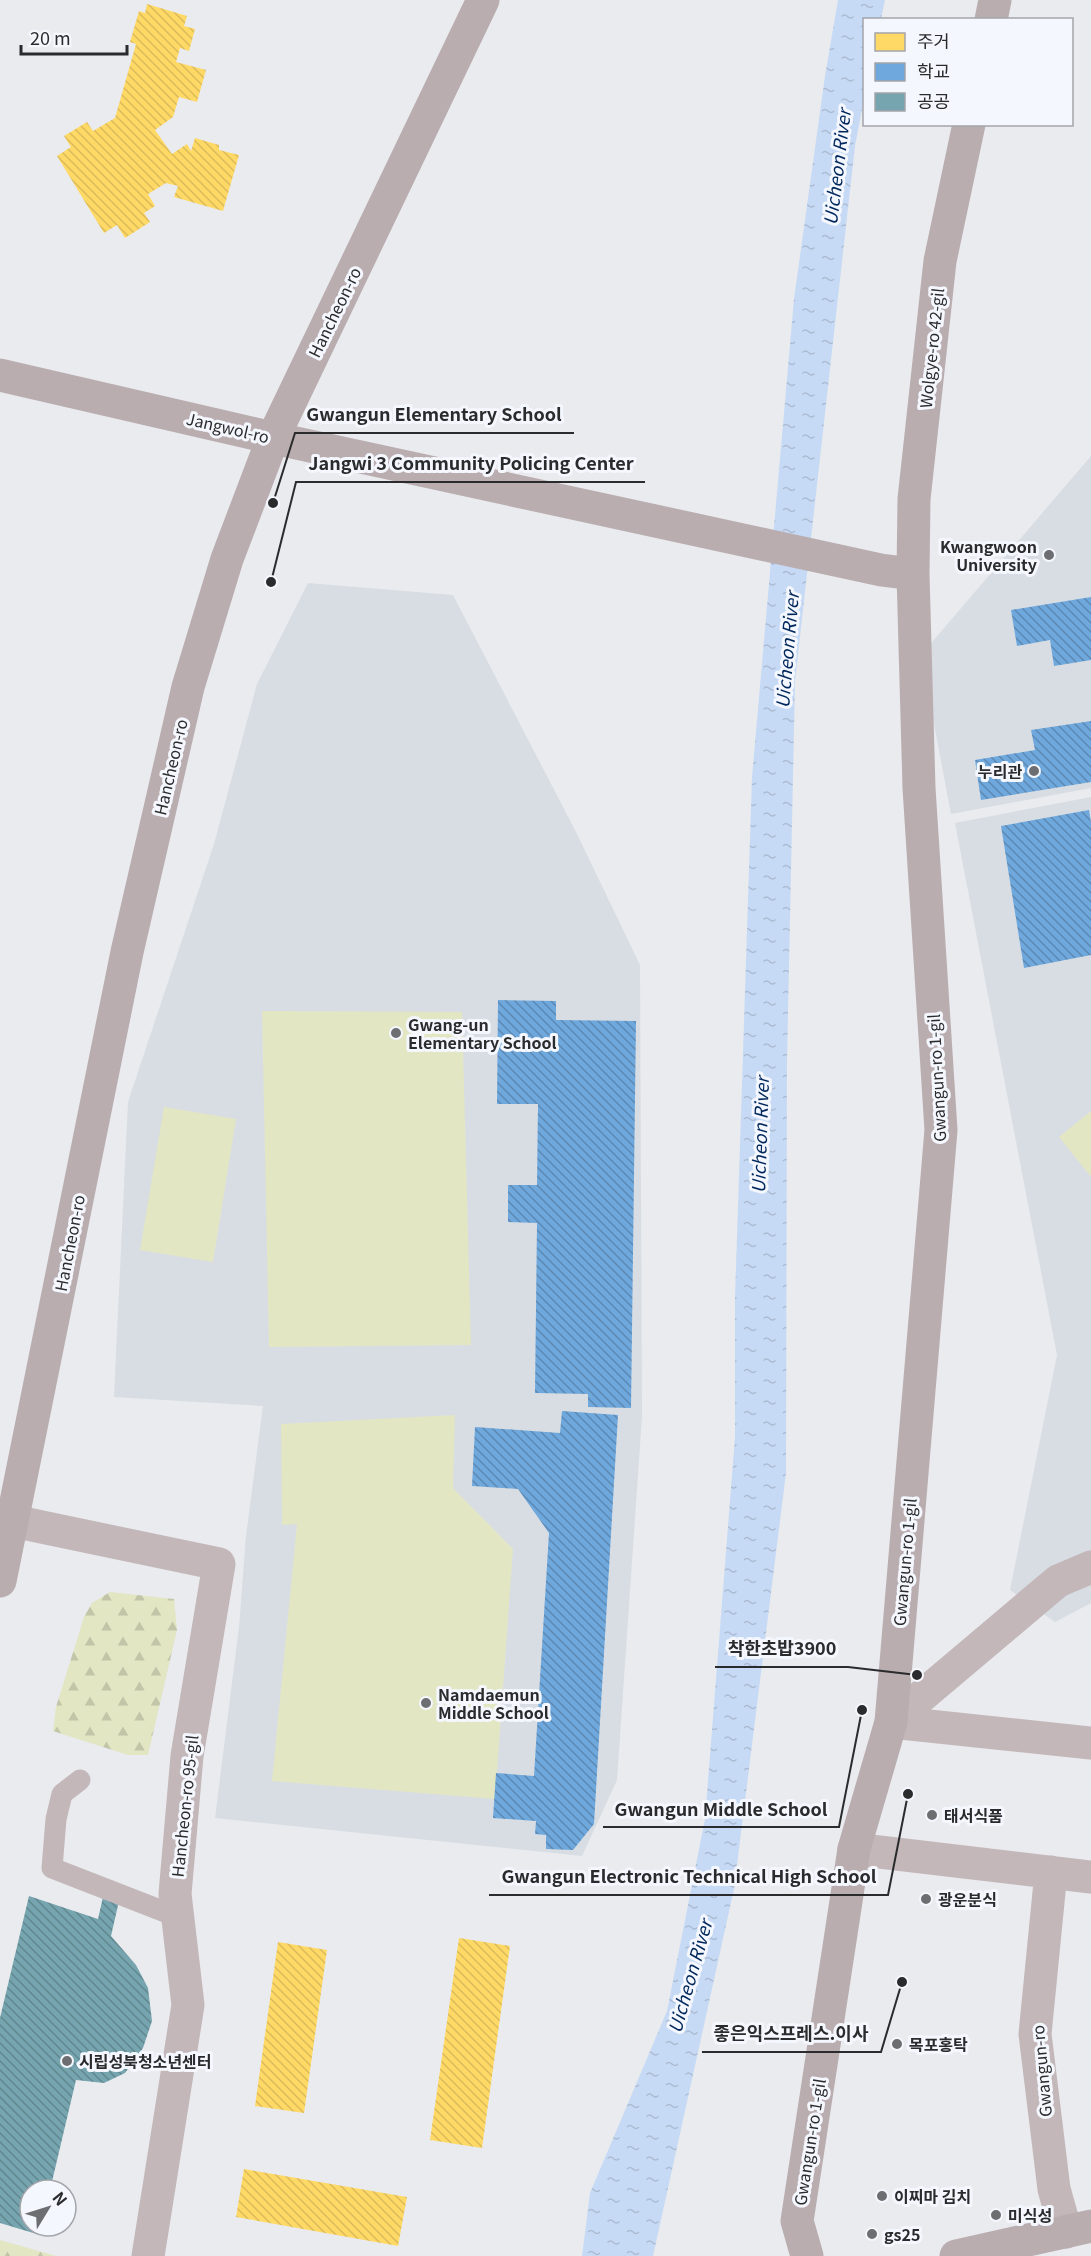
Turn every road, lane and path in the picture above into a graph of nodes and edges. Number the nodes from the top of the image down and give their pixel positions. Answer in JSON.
{"nodes":[{"id":1,"x":483,"y":0,"type":"edge"},
{"id":2,"x":995,"y":0,"type":"edge"},
{"id":3,"x":991,"y":18,"type":"edge"},
{"id":4,"x":969,"y":126,"type":"edge"},
{"id":5,"x":0,"y":375,"type":"edge"},
{"id":6,"x":273,"y":438,"type":"junction"},
{"id":7,"x":913,"y":574,"type":"junction"},
{"id":8,"x":13,"y":1521,"type":"junction"},
{"id":9,"x":1091,"y":1567,"type":"edge"},
{"id":10,"x":0,"y":1581,"type":"edge"},
{"id":11,"x":891,"y":1722,"type":"junction"},
{"id":12,"x":1091,"y":1743,"type":"edge"},
{"id":13,"x":80,"y":1780,"type":"dead end"},
{"id":14,"x":854,"y":1849,"type":"junction"},
{"id":15,"x":1051,"y":1872,"type":"junction"},
{"id":16,"x":1091,"y":1878,"type":"edge"},
{"id":17,"x":178,"y":1917,"type":"junction"},
{"id":18,"x":1078,"y":2229,"type":"edge"},
{"id":19,"x":148,"y":2256,"type":"edge"},
{"id":20,"x":807,"y":2256,"type":"edge"},
{"id":21,"x":956,"y":2256,"type":"edge"}],
"edges":[{"from":1,"to":6,"type":"street","name":"Hancheon-ro"},
{"from":2,"to":3,"type":"street"},
{"from":4,"to":7,"type":"street","name":"Wolgye-ro 42-gil"},
{"from":5,"to":6,"type":"street","name":"Jangwol-ro"},
{"from":6,"to":7,"type":"street","name":"Jangwol-ro"},
{"from":6,"to":8,"type":"street","name":"Hancheon-ro"},
{"from":7,"to":11,"type":"street","name":"Gwangun-ro 1-gil"},
{"from":8,"to":10,"type":"street","name":"Hancheon-ro"},
{"from":8,"to":17,"type":"street","name":"Hancheon-ro 95-gil"},
{"from":9,"to":11,"type":"street"},
{"from":11,"to":12,"type":"street"},
{"from":11,"to":14,"type":"street","name":"Gwangun-ro 1-gil"},
{"from":13,"to":17,"type":"lane"},
{"from":14,"to":15,"type":"street"},
{"from":14,"to":20,"type":"street","name":"Gwangun-ro 1-gil"},
{"from":15,"to":16,"type":"street"},
{"from":15,"to":18,"type":"street","name":"Gwangun-ro"},
{"from":17,"to":19,"type":"street","name":"Hancheon-ro 95-gil"},
{"from":18,"to":21,"type":"street","name":"Gwangun-ro"}]}
